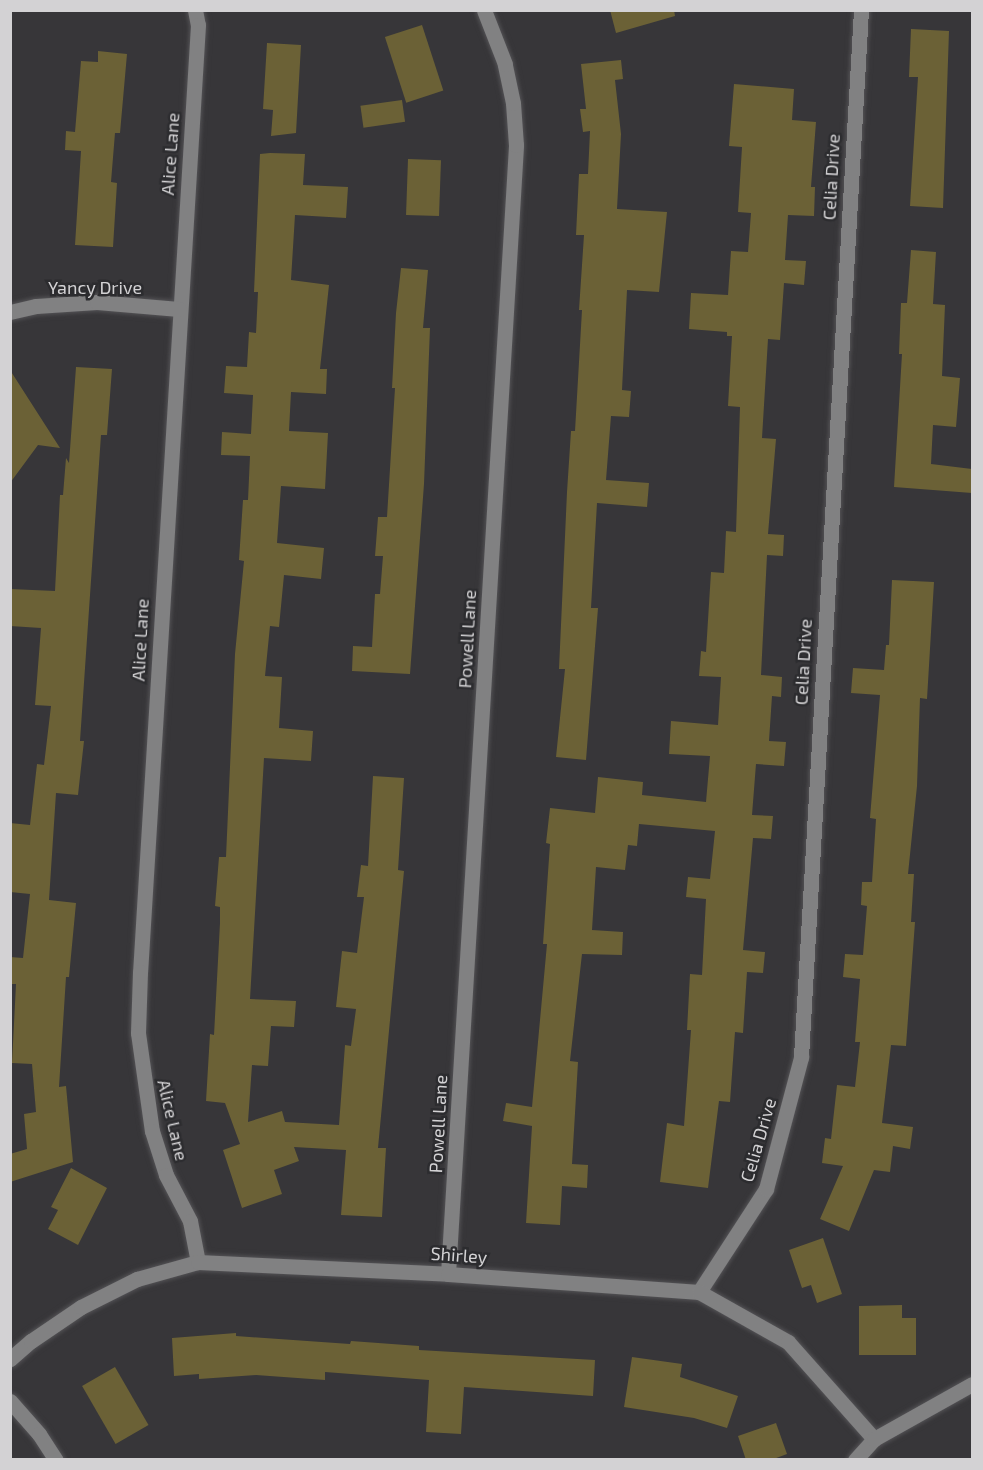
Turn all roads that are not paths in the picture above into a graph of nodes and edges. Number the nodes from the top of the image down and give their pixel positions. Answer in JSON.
{"nodes":[{"id":1,"x":195,"y":10,"type":"edge"},
{"id":2,"x":484,"y":10,"type":"edge"},
{"id":3,"x":861,"y":10,"type":"edge"},
{"id":4,"x":179,"y":309,"type":"junction"},
{"id":5,"x":10,"y":312,"type":"edge"},
{"id":6,"x":198,"y":1262,"type":"junction"},
{"id":7,"x":448,"y":1274,"type":"junction"},
{"id":8,"x":699,"y":1292,"type":"junction"},
{"id":9,"x":10,"y":1359,"type":"edge"},
{"id":10,"x":972,"y":1384,"type":"edge"},
{"id":11,"x":10,"y":1401,"type":"edge"},
{"id":12,"x":874,"y":1439,"type":"junction"},
{"id":13,"x":56,"y":1460,"type":"edge"},
{"id":14,"x":855,"y":1460,"type":"edge"}],
"edges":[{"from":1,"to":4,"type":"street","name":"Alice Lane"},
{"from":2,"to":7,"type":"street","name":"Powell Lane"},
{"from":3,"to":8,"type":"street","name":"Celia Drive"},
{"from":4,"to":5,"type":"street","name":"Yancy Drive"},
{"from":4,"to":6,"type":"street","name":"Alice Lane"},
{"from":6,"to":7,"type":"street","name":"Shirley"},
{"from":6,"to":9,"type":"street","name":"Shirley"},
{"from":7,"to":8,"type":"street","name":"Shirley"},
{"from":8,"to":12,"type":"street","name":"Shirley"},
{"from":10,"to":12,"type":"street"},
{"from":11,"to":13,"type":"street"},
{"from":12,"to":14,"type":"street"}]}
